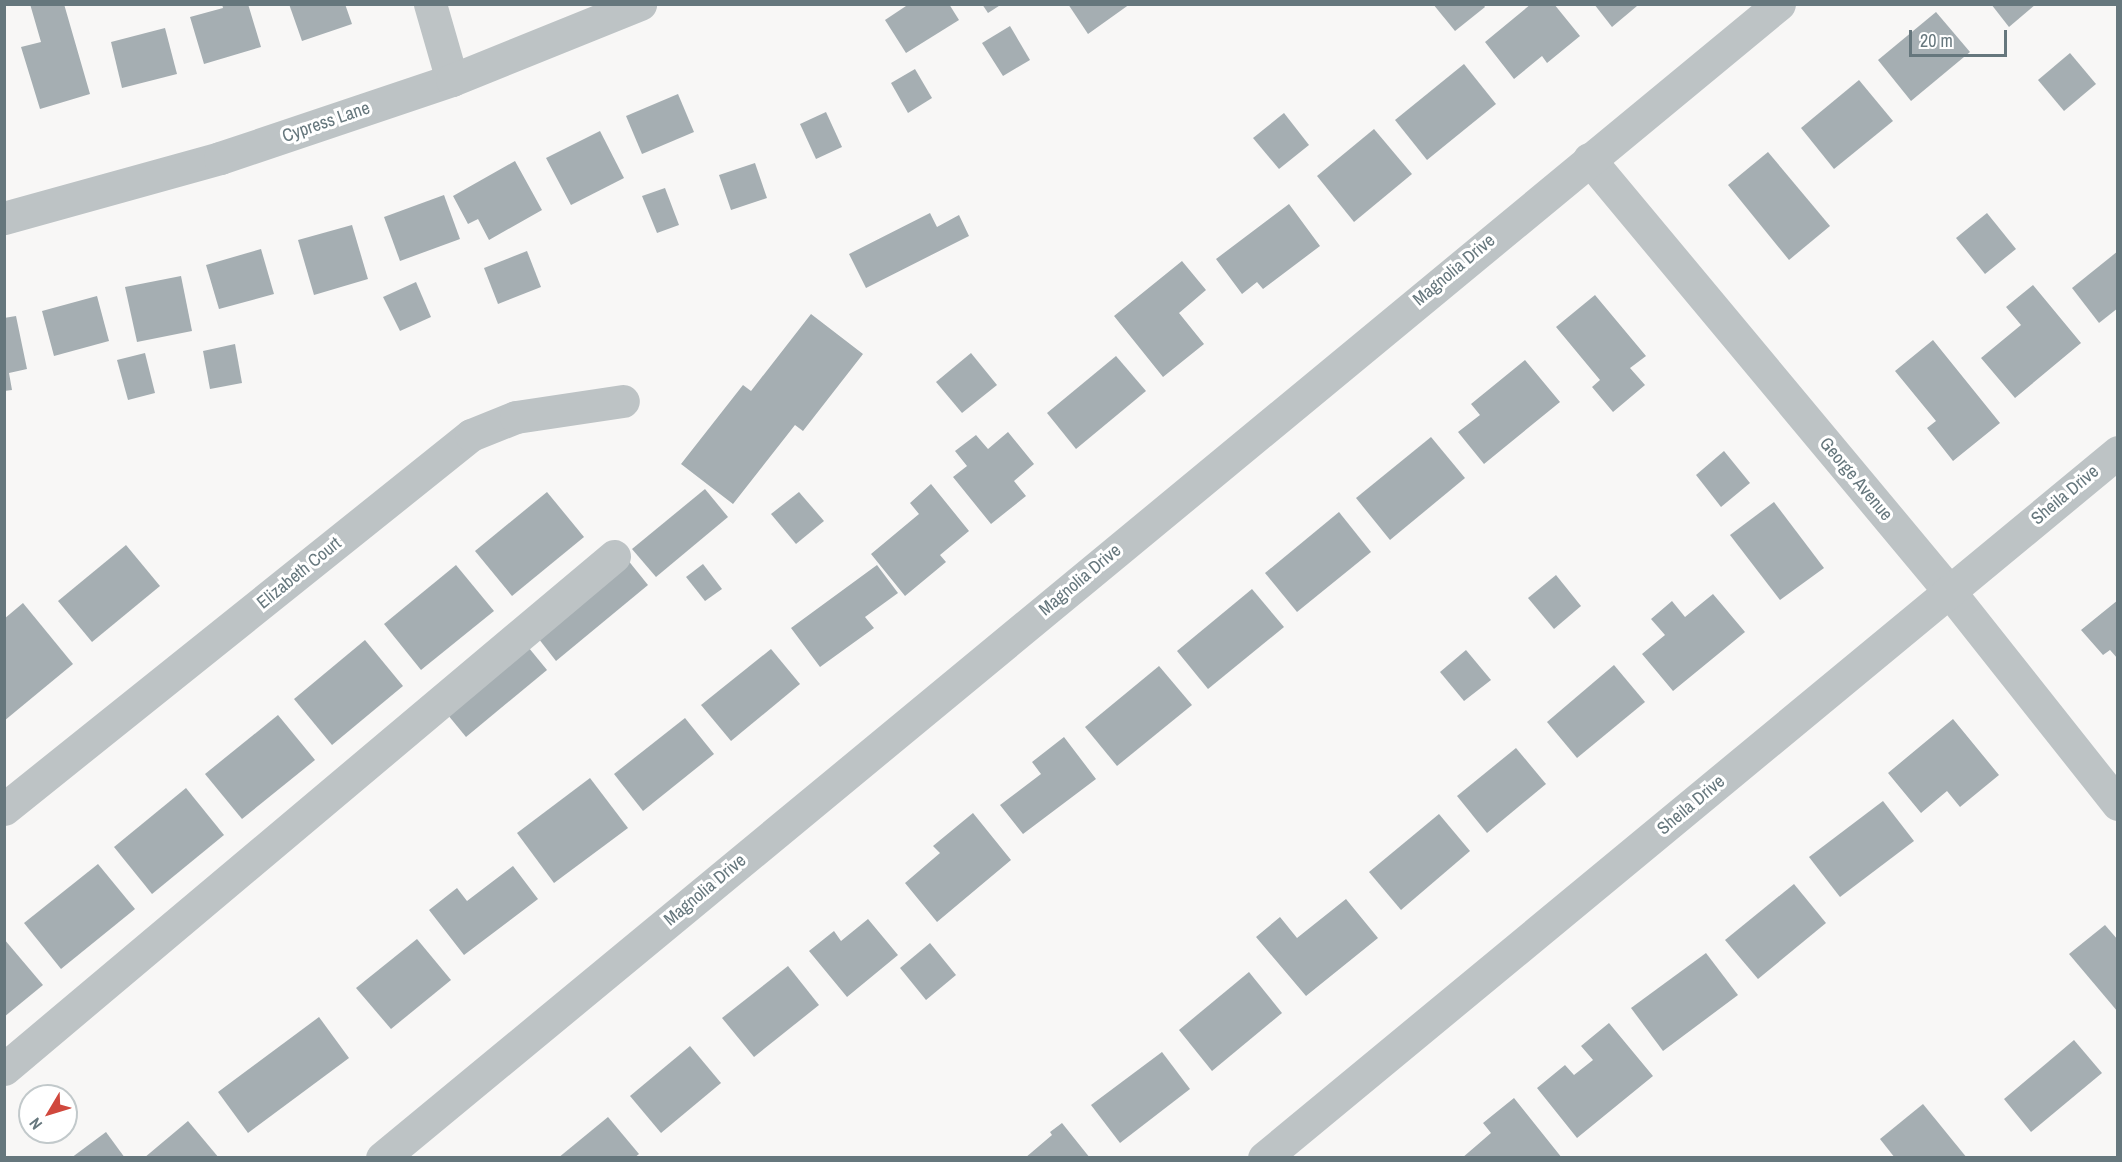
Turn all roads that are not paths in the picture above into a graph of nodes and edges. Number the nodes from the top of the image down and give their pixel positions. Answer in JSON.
{"nodes":[{"id":1,"x":430,"y":4,"type":"edge"},
{"id":2,"x":640,"y":4,"type":"edge"},
{"id":3,"x":1779,"y":4,"type":"edge"},
{"id":4,"x":452,"y":80,"type":"junction"},
{"id":5,"x":1589,"y":159,"type":"junction"},
{"id":6,"x":4,"y":218,"type":"edge"},
{"id":7,"x":622,"y":401,"type":"dead end"},
{"id":8,"x":2118,"y":452,"type":"edge"},
{"id":9,"x":614,"y":556,"type":"dead end"},
{"id":10,"x":1949,"y":591,"type":"junction"},
{"id":11,"x":2118,"y":804,"type":"edge"},
{"id":12,"x":4,"y":808,"type":"edge"},
{"id":13,"x":4,"y":1069,"type":"edge"},
{"id":14,"x":382,"y":1158,"type":"edge"},
{"id":15,"x":1264,"y":1158,"type":"edge"}],
"edges":[{"from":1,"to":4,"type":"street"},
{"from":2,"to":4,"type":"street","name":"Cypress Lane"},
{"from":3,"to":5,"type":"street","name":"Magnolia Drive"},
{"from":4,"to":6,"type":"street","name":"Cypress Lane"},
{"from":5,"to":10,"type":"street","name":"George Avenue"},
{"from":5,"to":14,"type":"street","name":"Magnolia Drive"},
{"from":7,"to":12,"type":"street","name":"Elizabeth Court"},
{"from":8,"to":10,"type":"street","name":"Sheila Drive"},
{"from":9,"to":13,"type":"street"},
{"from":10,"to":11,"type":"street","name":"George Avenue"},
{"from":10,"to":15,"type":"street","name":"Sheila Drive"}]}
